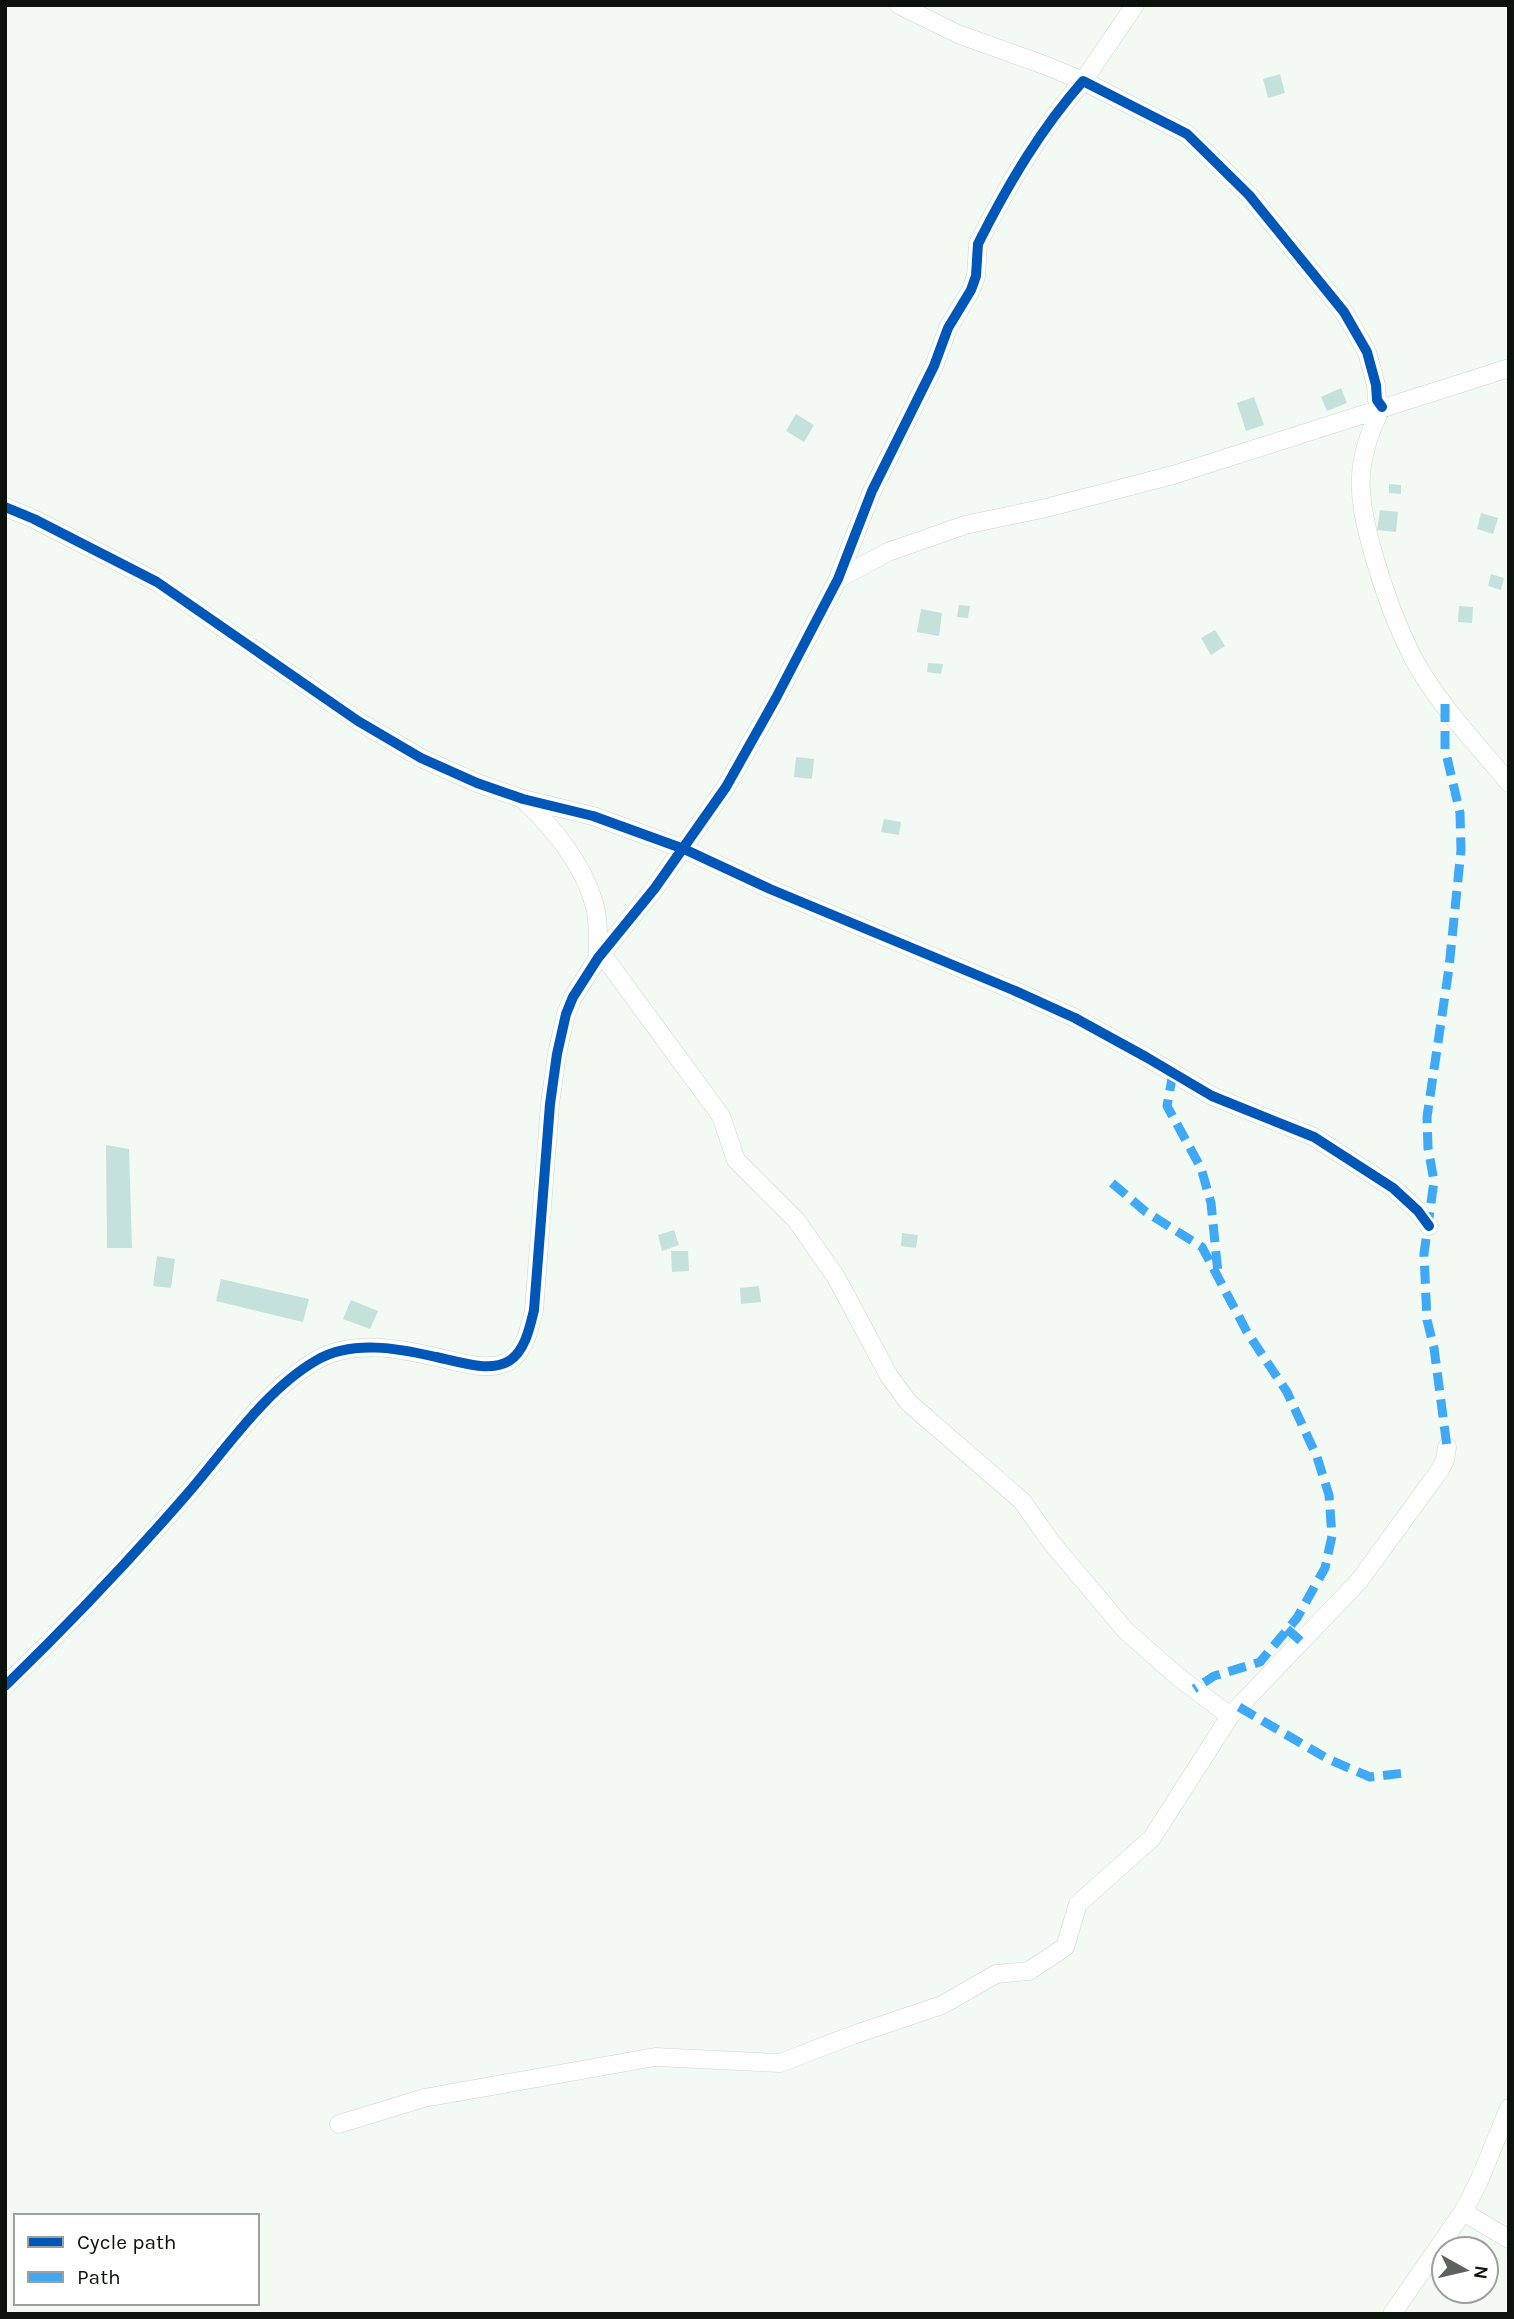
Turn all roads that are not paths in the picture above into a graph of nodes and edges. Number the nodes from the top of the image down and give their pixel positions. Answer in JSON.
{"nodes":[{"id":1,"x":899,"y":5,"type":"edge"},
{"id":2,"x":1135,"y":5,"type":"edge"},
{"id":3,"x":1083,"y":81,"type":"junction"},
{"id":4,"x":1509,"y":368,"type":"edge"},
{"id":5,"x":1382,"y":407,"type":"junction"},
{"id":6,"x":5,"y":508,"type":"edge"},
{"id":7,"x":838,"y":579,"type":"junction"},
{"id":8,"x":1509,"y":783,"type":"edge"},
{"id":9,"x":523,"y":799,"type":"junction"},
{"id":10,"x":684,"y":849,"type":"junction"},
{"id":11,"x":600,"y":956,"type":"junction"},
{"id":12,"x":1429,"y":1226,"type":"dead end"},
{"id":13,"x":1447,"y":1447,"type":"dead end"},
{"id":14,"x":5,"y":1686,"type":"edge"},
{"id":15,"x":1230,"y":1716,"type":"junction"},
{"id":16,"x":1509,"y":2108,"type":"edge"},
{"id":17,"x":339,"y":2124,"type":"dead end"},
{"id":18,"x":1463,"y":2212,"type":"junction"},
{"id":19,"x":1509,"y":2239,"type":"edge"},
{"id":20,"x":1392,"y":2314,"type":"edge"}],
"edges":[{"from":1,"to":3,"type":"street"},
{"from":2,"to":3,"type":"street"},
{"from":3,"to":5,"type":"street"},
{"from":3,"to":7,"type":"street"},
{"from":4,"to":5,"type":"street"},
{"from":5,"to":7,"type":"street"},
{"from":5,"to":8,"type":"street"},
{"from":6,"to":9,"type":"street"},
{"from":7,"to":10,"type":"street"},
{"from":9,"to":10,"type":"street"},
{"from":9,"to":11,"type":"street"},
{"from":10,"to":11,"type":"street"},
{"from":10,"to":12,"type":"street"},
{"from":11,"to":14,"type":"street"},
{"from":11,"to":15,"type":"street"},
{"from":13,"to":15,"type":"street"},
{"from":15,"to":17,"type":"street"},
{"from":16,"to":18,"type":"street"},
{"from":18,"to":19,"type":"street"},
{"from":18,"to":20,"type":"street"}]}
